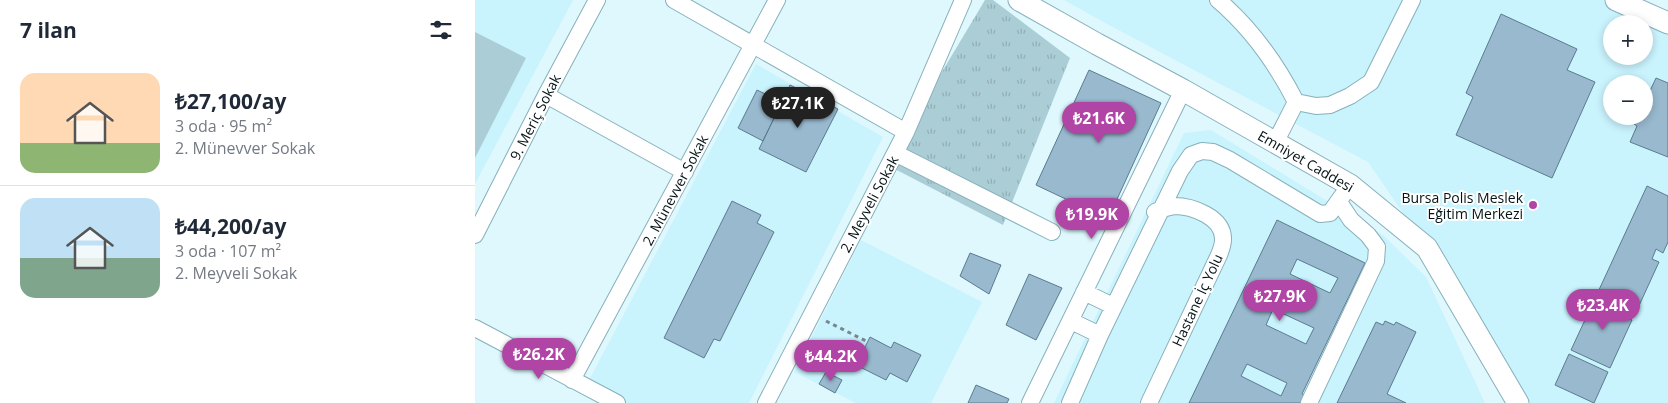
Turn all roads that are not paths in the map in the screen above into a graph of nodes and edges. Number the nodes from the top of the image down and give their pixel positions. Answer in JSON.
{"nodes":[{"id":1,"x":597,"y":0,"type":"edge"},
{"id":2,"x":674,"y":0,"type":"edge"},
{"id":3,"x":777,"y":0,"type":"edge"},
{"id":4,"x":963,"y":0,"type":"edge"},
{"id":5,"x":1019,"y":0,"type":"edge"},
{"id":6,"x":1218,"y":0,"type":"edge"},
{"id":7,"x":1412,"y":0,"type":"edge"},
{"id":8,"x":1616,"y":0,"type":"edge"},
{"id":9,"x":1668,"y":23,"type":"edge"},
{"id":10,"x":753,"y":45,"type":"junction"},
{"id":11,"x":1183,"y":90,"type":"junction"},
{"id":12,"x":546,"y":95,"type":"junction"},
{"id":13,"x":1296,"y":102,"type":"junction"},
{"id":14,"x":906,"y":132,"type":"junction"},
{"id":15,"x":1275,"y":143,"type":"junction"},
{"id":16,"x":895,"y":153,"type":"junction"},
{"id":17,"x":685,"y":172,"type":"junction"},
{"id":18,"x":1344,"y":194,"type":"junction"},
{"id":19,"x":1155,"y":211,"type":"junction"},
{"id":20,"x":1052,"y":232,"type":"dead end"},
{"id":21,"x":475,"y":235,"type":"edge"},
{"id":22,"x":1084,"y":292,"type":"junction"},
{"id":23,"x":1109,"y":304,"type":"junction"},
{"id":24,"x":1071,"y":320,"type":"junction"},
{"id":25,"x":475,"y":328,"type":"edge"},
{"id":26,"x":1096,"y":333,"type":"junction"},
{"id":27,"x":572,"y":380,"type":"junction"},
{"id":28,"x":617,"y":403,"type":"edge"},
{"id":29,"x":766,"y":403,"type":"edge"},
{"id":30,"x":1030,"y":403,"type":"edge"},
{"id":31,"x":1060,"y":403,"type":"edge"},
{"id":32,"x":1070,"y":403,"type":"edge"},
{"id":33,"x":1149,"y":403,"type":"edge"},
{"id":34,"x":1309,"y":403,"type":"edge"},
{"id":35,"x":1518,"y":403,"type":"edge"}],
"edges":[{"from":1,"to":12,"type":"street","name":"9. Meriç Sokak"},
{"from":2,"to":10,"type":"street"},
{"from":3,"to":10,"type":"street","name":"2. Münevver Sokak"},
{"from":4,"to":14,"type":"street","name":"2. Meyveli Sokak"},
{"from":5,"to":11,"type":"main road","name":"Emniyet Caddesi"},
{"from":6,"to":13,"type":"street"},
{"from":7,"to":13,"type":"street"},
{"from":8,"to":9,"type":"main road"},
{"from":10,"to":14,"type":"street"},
{"from":10,"to":17,"type":"street","name":"2. Münevver Sokak"},
{"from":11,"to":15,"type":"main road","name":"Emniyet Caddesi"},
{"from":11,"to":22,"type":"street"},
{"from":12,"to":17,"type":"street"},
{"from":12,"to":21,"type":"street","name":"9. Meriç Sokak"},
{"from":13,"to":15,"type":"street"},
{"from":14,"to":16,"type":"street","name":"2. Meyveli Sokak"},
{"from":15,"to":18,"type":"main road","name":"Emniyet Caddesi"},
{"from":16,"to":20,"type":"street"},
{"from":16,"to":29,"type":"street","name":"2. Meyveli Sokak"},
{"from":17,"to":27,"type":"street","name":"2. Münevver Sokak"},
{"from":18,"to":19,"type":"street"},
{"from":18,"to":34,"type":"street"},
{"from":18,"to":35,"type":"main road","name":"Emniyet Caddesi"},
{"from":19,"to":23,"type":"street"},
{"from":19,"to":33,"type":"street","name":"Hastane İç Yolu"},
{"from":22,"to":23,"type":"street"},
{"from":22,"to":24,"type":"street"},
{"from":23,"to":26,"type":"street"},
{"from":24,"to":26,"type":"street"},
{"from":24,"to":30,"type":"street"},
{"from":25,"to":27,"type":"street"},
{"from":26,"to":31,"type":"street"},
{"from":26,"to":32,"type":"street"},
{"from":27,"to":28,"type":"street"}]}
